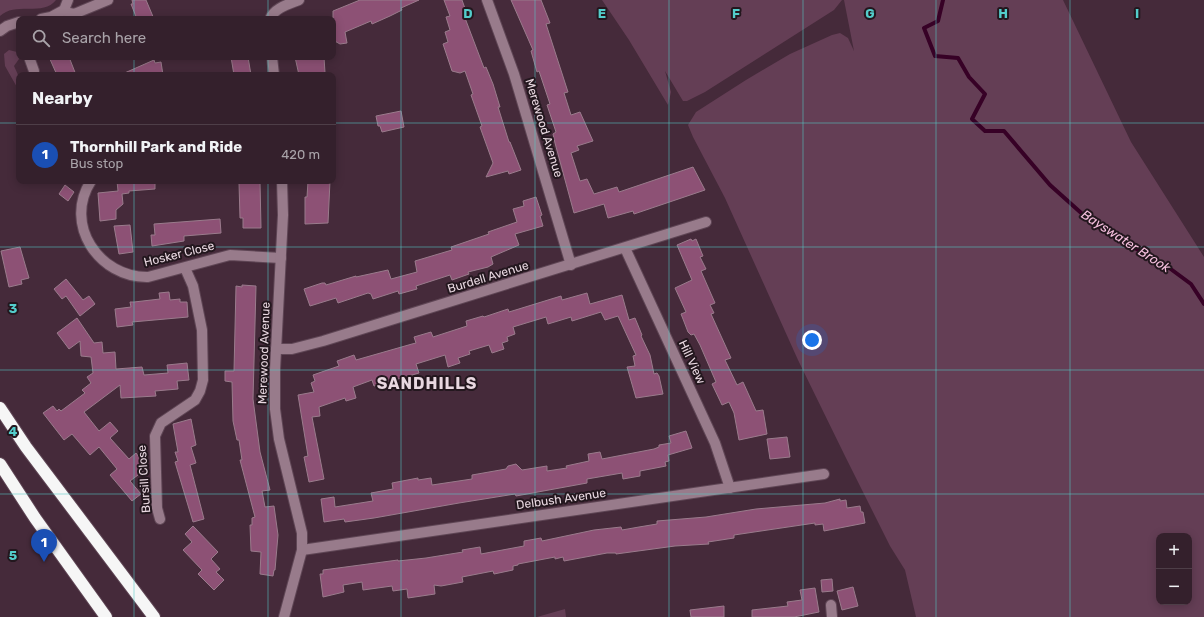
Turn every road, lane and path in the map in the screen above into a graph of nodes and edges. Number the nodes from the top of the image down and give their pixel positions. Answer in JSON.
{"nodes":[{"id":1,"x":108,"y":0,"type":"edge"},
{"id":2,"x":299,"y":0,"type":"edge"},
{"id":3,"x":487,"y":0,"type":"edge"},
{"id":4,"x":66,"y":5,"type":"edge"},
{"id":5,"x":52,"y":16,"type":"edge"},
{"id":6,"x":272,"y":16,"type":"edge"},
{"id":7,"x":16,"y":23,"type":"edge"},
{"id":8,"x":0,"y":31,"type":"edge"},
{"id":9,"x":30,"y":60,"type":"edge"},
{"id":10,"x":272,"y":60,"type":"edge"},
{"id":11,"x":34,"y":71,"type":"dead end"},
{"id":12,"x":274,"y":72,"type":"edge"},
{"id":13,"x":90,"y":184,"type":"edge"},
{"id":14,"x":282,"y":184,"type":"edge"},
{"id":15,"x":706,"y":222,"type":"dead end"},
{"id":16,"x":625,"y":248,"type":"junction"},
{"id":17,"x":280,"y":258,"type":"junction"},
{"id":18,"x":571,"y":265,"type":"junction"},
{"id":19,"x":185,"y":268,"type":"junction"},
{"id":20,"x":276,"y":349,"type":"junction"},
{"id":21,"x":0,"y":408,"type":"edge"},
{"id":22,"x":0,"y":464,"type":"edge"},
{"id":23,"x":824,"y":474,"type":"dead end"},
{"id":24,"x":730,"y":488,"type":"junction"},
{"id":25,"x":160,"y":519,"type":"dead end"},
{"id":26,"x":302,"y":550,"type":"junction"},
{"id":27,"x":831,"y":605,"type":"dead end"},
{"id":28,"x":106,"y":617,"type":"edge"},
{"id":29,"x":154,"y":617,"type":"edge"},
{"id":30,"x":284,"y":617,"type":"edge"},
{"id":31,"x":832,"y":617,"type":"edge"}],
"edges":[{"from":1,"to":4,"type":"street"},
{"from":2,"to":6,"type":"street"},
{"from":3,"to":18,"type":"street","name":"Merewood Avenue"},
{"from":4,"to":5,"type":"street"},
{"from":7,"to":8,"type":"street"},
{"from":9,"to":11,"type":"street"},
{"from":10,"to":12,"type":"street"},
{"from":13,"to":19,"type":"street","name":"Hosker Close"},
{"from":14,"to":17,"type":"street","name":"Merewood Avenue"},
{"from":15,"to":16,"type":"street","name":"Burdell Avenue"},
{"from":16,"to":18,"type":"street","name":"Burdell Avenue"},
{"from":16,"to":24,"type":"street","name":"Hill View"},
{"from":17,"to":19,"type":"street","name":"Hosker Close"},
{"from":17,"to":20,"type":"street","name":"Merewood Avenue"},
{"from":18,"to":20,"type":"street","name":"Burdell Avenue"},
{"from":19,"to":25,"type":"street","name":"Bursill Close"},
{"from":20,"to":26,"type":"street","name":"Merewood Avenue"},
{"from":21,"to":29,"type":"highway"},
{"from":22,"to":28,"type":"highway"},
{"from":23,"to":24,"type":"street","name":"Delbush Avenue"},
{"from":24,"to":26,"type":"street","name":"Delbush Avenue"},
{"from":26,"to":30,"type":"street","name":"Merewood Avenue"},
{"from":27,"to":31,"type":"street"}]}
